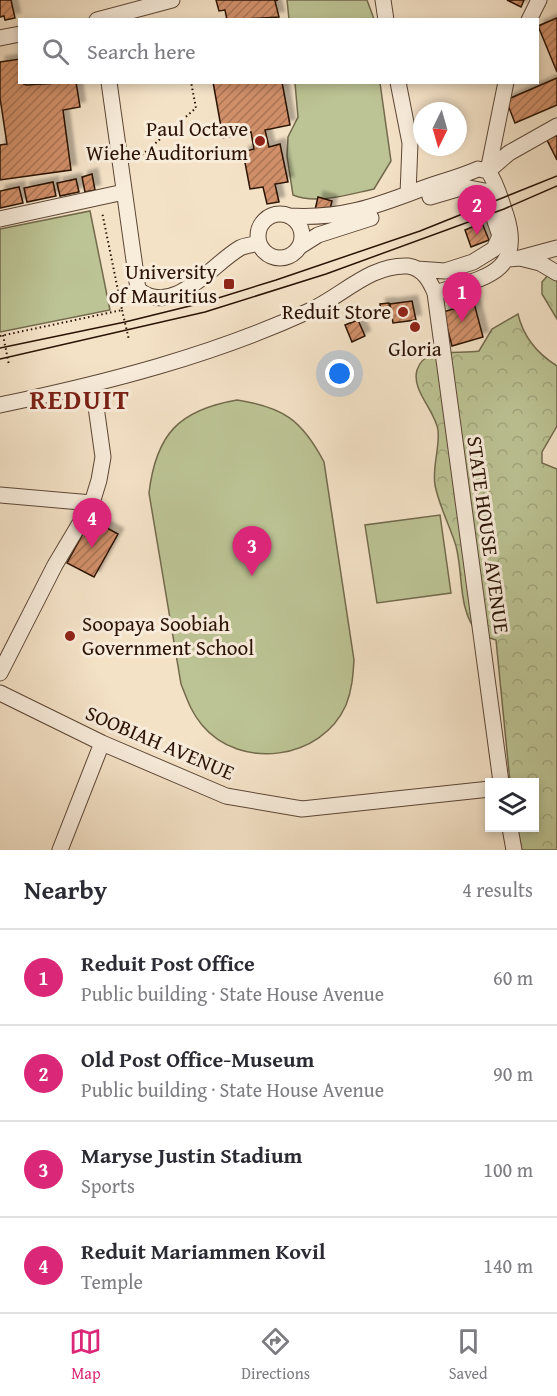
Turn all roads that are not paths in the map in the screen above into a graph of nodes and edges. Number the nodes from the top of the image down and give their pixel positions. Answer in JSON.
{"nodes":[{"id":1,"x":172,"y":0,"type":"edge"},
{"id":2,"x":383,"y":0,"type":"edge"},
{"id":3,"x":539,"y":0,"type":"edge"},
{"id":4,"x":103,"y":18,"type":"edge"},
{"id":5,"x":386,"y":18,"type":"edge"},
{"id":6,"x":530,"y":18,"type":"edge"},
{"id":7,"x":18,"y":34,"type":"edge"},
{"id":8,"x":0,"y":38,"type":"edge"},
{"id":9,"x":109,"y":84,"type":"edge"},
{"id":10,"x":398,"y":84,"type":"edge"},
{"id":11,"x":506,"y":84,"type":"edge"},
{"id":12,"x":557,"y":126,"type":"edge"},
{"id":13,"x":410,"y":162,"type":"junction"},
{"id":14,"x":488,"y":171,"type":"junction"},
{"id":15,"x":124,"y":192,"type":"junction"},
{"id":16,"x":408,"y":194,"type":"junction"},
{"id":17,"x":376,"y":207,"type":"junction"},
{"id":18,"x":289,"y":216,"type":"junction"},
{"id":19,"x":0,"y":219,"type":"edge"},
{"id":20,"x":259,"y":243,"type":"junction"},
{"id":21,"x":299,"y":247,"type":"junction"},
{"id":22,"x":557,"y":248,"type":"edge"},
{"id":23,"x":514,"y":258,"type":"junction"},
{"id":24,"x":417,"y":269,"type":"junction"},
{"id":25,"x":557,"y":273,"type":"edge"},
{"id":26,"x":435,"y":293,"type":"junction"},
{"id":27,"x":93,"y":385,"type":"junction"},
{"id":28,"x":0,"y":405,"type":"edge"},
{"id":29,"x":0,"y":495,"type":"edge"},
{"id":30,"x":92,"y":503,"type":"junction"},
{"id":31,"x":0,"y":673,"type":"edge"},
{"id":32,"x":0,"y":693,"type":"edge"},
{"id":33,"x":102,"y":743,"type":"junction"},
{"id":34,"x":500,"y":778,"type":"edge"},
{"id":35,"x":485,"y":789,"type":"edge"},
{"id":36,"x":511,"y":832,"type":"edge"},
{"id":37,"x":60,"y":850,"type":"edge"},
{"id":38,"x":514,"y":850,"type":"edge"}],
"edges":[{"from":1,"to":4,"type":"street"},
{"from":2,"to":5,"type":"street"},
{"from":3,"to":6,"type":"street"},
{"from":7,"to":8,"type":"street"},
{"from":9,"to":15,"type":"street"},
{"from":10,"to":13,"type":"street"},
{"from":11,"to":14,"type":"street"},
{"from":12,"to":14,"type":"street"},
{"from":13,"to":16,"type":"street"},
{"from":13,"to":17,"type":"street"},
{"from":14,"to":16,"type":"street"},
{"from":14,"to":23,"type":"street"},
{"from":15,"to":19,"type":"street"},
{"from":15,"to":20,"type":"street"},
{"from":16,"to":17,"type":"street"},
{"from":17,"to":18,"type":"street"},
{"from":18,"to":20,"type":"street"},
{"from":18,"to":21,"type":"street"},
{"from":20,"to":21,"type":"street"},
{"from":21,"to":24,"type":"street"},
{"from":22,"to":23,"type":"street"},
{"from":23,"to":25,"type":"street"},
{"from":23,"to":26,"type":"street"},
{"from":24,"to":26,"type":"street"},
{"from":24,"to":27,"type":"street"},
{"from":26,"to":34,"type":"street","name":"STATE HOUSE AVENUE"},
{"from":27,"to":28,"type":"street"},
{"from":27,"to":30,"type":"street"},
{"from":29,"to":30,"type":"street"},
{"from":30,"to":31,"type":"street"},
{"from":32,"to":33,"type":"street","name":"SOOBIAH AVENUE"},
{"from":33,"to":35,"type":"street","name":"SOOBIAH AVENUE"},
{"from":33,"to":37,"type":"street"},
{"from":36,"to":38,"type":"street"}]}
